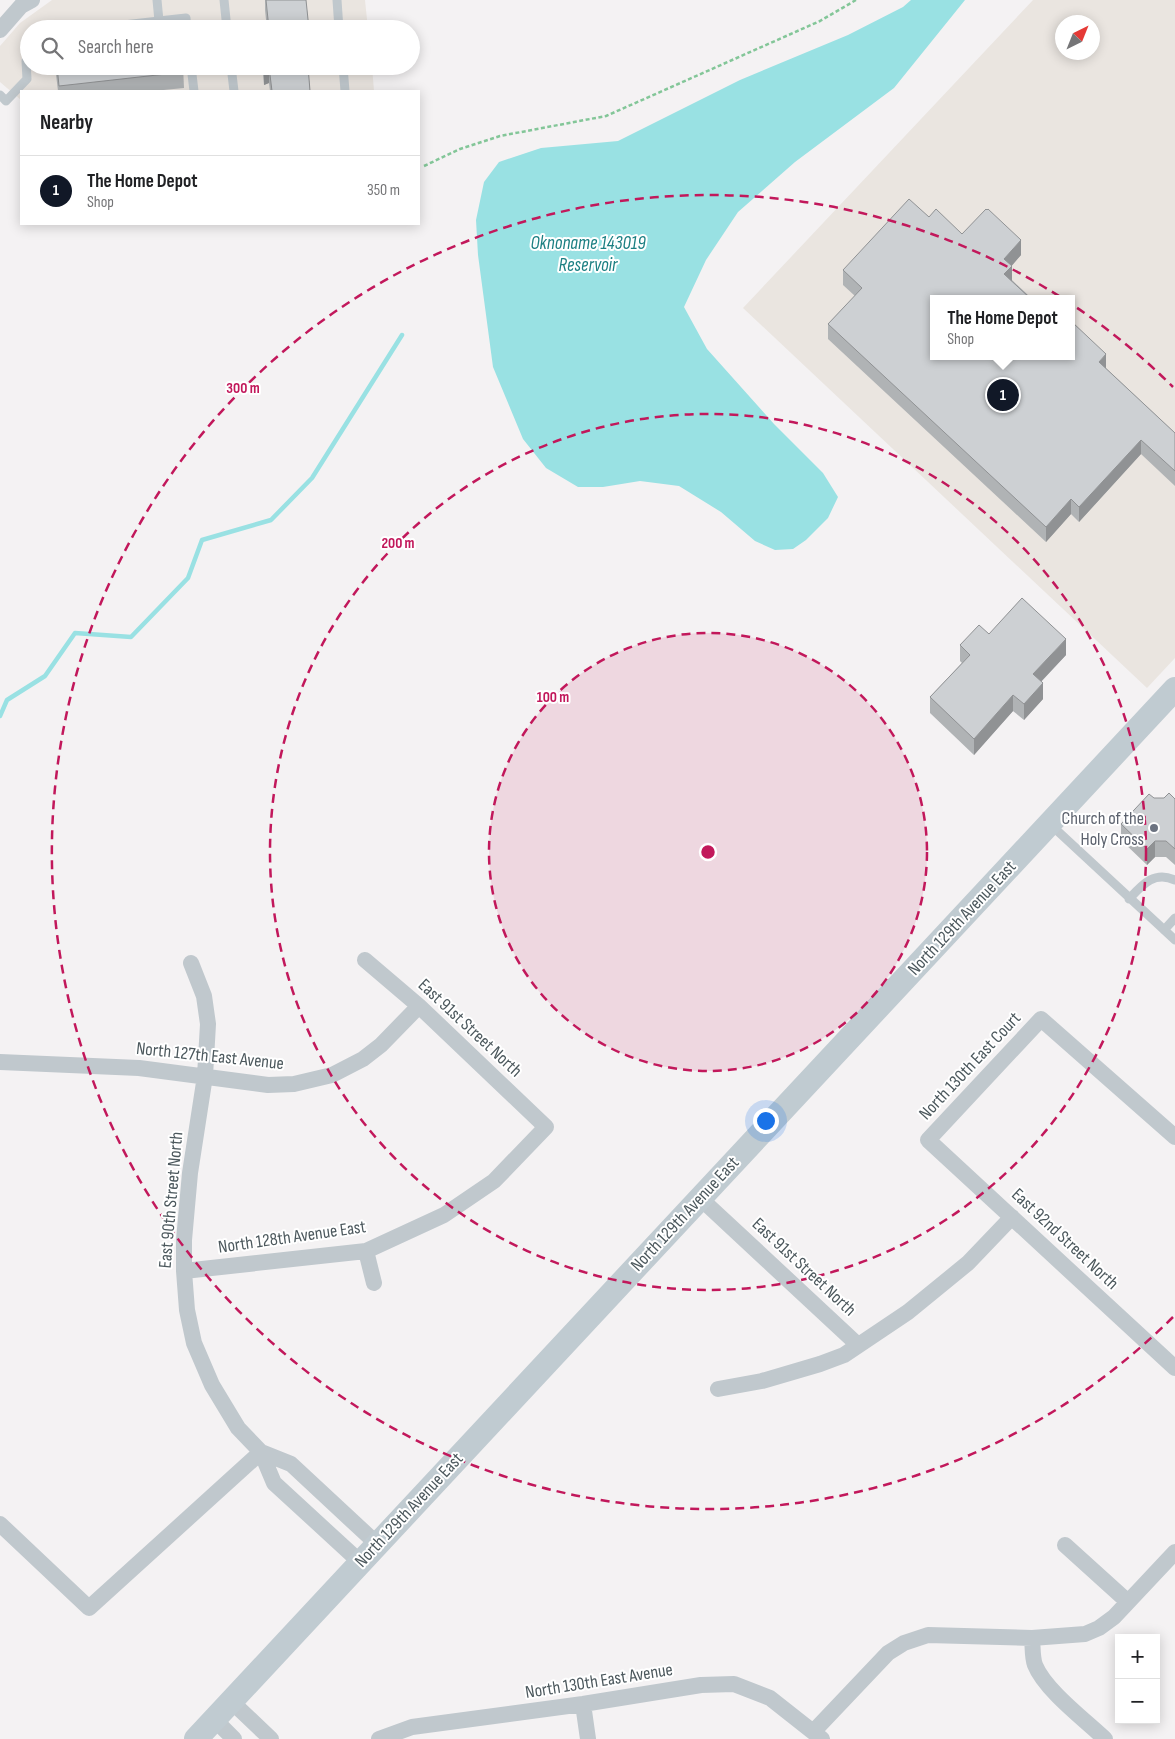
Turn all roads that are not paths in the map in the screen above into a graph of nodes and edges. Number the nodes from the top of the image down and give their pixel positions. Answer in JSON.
{"nodes":[{"id":1,"x":32,"y":0,"type":"edge"},
{"id":2,"x":158,"y":0,"type":"edge"},
{"id":3,"x":224,"y":0,"type":"edge"},
{"id":4,"x":337,"y":0,"type":"edge"},
{"id":5,"x":159,"y":20,"type":"edge"},
{"id":6,"x":168,"y":20,"type":"edge"},
{"id":7,"x":186,"y":20,"type":"edge"},
{"id":8,"x":226,"y":20,"type":"edge"},
{"id":9,"x":338,"y":20,"type":"edge"},
{"id":10,"x":0,"y":30,"type":"edge"},
{"id":11,"x":27,"y":75,"type":"edge"},
{"id":12,"x":192,"y":75,"type":"edge"},
{"id":13,"x":232,"y":75,"type":"edge"},
{"id":14,"x":344,"y":75,"type":"edge"},
{"id":15,"x":194,"y":90,"type":"edge"},
{"id":16,"x":234,"y":90,"type":"edge"},
{"id":17,"x":345,"y":90,"type":"edge"},
{"id":18,"x":0,"y":95,"type":"edge"},
{"id":19,"x":1175,"y":689,"type":"edge"},
{"id":20,"x":1049,"y":824,"type":"junction"},
{"id":21,"x":1175,"y":880,"type":"edge"},
{"id":22,"x":1129,"y":899,"type":"junction"},
{"id":23,"x":1175,"y":918,"type":"edge"},
{"id":24,"x":1164,"y":930,"type":"junction"},
{"id":25,"x":1175,"y":940,"type":"edge"},
{"id":26,"x":365,"y":960,"type":"dead end"},
{"id":27,"x":191,"y":963,"type":"dead end"},
{"id":28,"x":419,"y":1006,"type":"junction"},
{"id":29,"x":0,"y":1062,"type":"edge"},
{"id":30,"x":205,"y":1076,"type":"junction"},
{"id":31,"x":546,"y":1127,"type":"joint"},
{"id":32,"x":1175,"y":1137,"type":"edge"},
{"id":33,"x":928,"y":1140,"type":"joint"},
{"id":34,"x":700,"y":1198,"type":"junction"},
{"id":35,"x":1012,"y":1217,"type":"junction"},
{"id":36,"x":366,"y":1251,"type":"junction"},
{"id":37,"x":184,"y":1271,"type":"junction"},
{"id":38,"x":374,"y":1283,"type":"dead end"},
{"id":39,"x":858,"y":1345,"type":"junction"},
{"id":40,"x":1175,"y":1368,"type":"edge"},
{"id":41,"x":718,"y":1389,"type":"dead end"},
{"id":42,"x":261,"y":1452,"type":"junction"},
{"id":43,"x":0,"y":1524,"type":"edge"},
{"id":44,"x":377,"y":1544,"type":"junction"},
{"id":45,"x":1065,"y":1544,"type":"dead end"},
{"id":46,"x":1175,"y":1552,"type":"edge"},
{"id":47,"x":360,"y":1562,"type":"junction"},
{"id":48,"x":1128,"y":1602,"type":"junction"},
{"id":49,"x":1032,"y":1638,"type":"junction"},
{"id":50,"x":231,"y":1702,"type":"junction"},
{"id":51,"x":583,"y":1704,"type":"junction"},
{"id":52,"x":214,"y":1720,"type":"junction"},
{"id":53,"x":818,"y":1735,"type":"edge"},
{"id":54,"x":196,"y":1739,"type":"edge"},
{"id":55,"x":234,"y":1739,"type":"edge"},
{"id":56,"x":271,"y":1739,"type":"edge"},
{"id":57,"x":379,"y":1739,"type":"edge"},
{"id":58,"x":588,"y":1739,"type":"edge"},
{"id":59,"x":1105,"y":1739,"type":"edge"}],
"edges":[{"from":1,"to":10,"type":"street"},
{"from":2,"to":5,"type":"lane"},
{"from":3,"to":8,"type":"lane"},
{"from":4,"to":9,"type":"lane"},
{"from":6,"to":7,"type":"lane"},
{"from":11,"to":18,"type":"lane"},
{"from":12,"to":15,"type":"lane"},
{"from":13,"to":16,"type":"lane"},
{"from":14,"to":17,"type":"lane"},
{"from":19,"to":20,"type":"main road","name":"North 129th Avenue East"},
{"from":20,"to":22,"type":"lane"},
{"from":20,"to":34,"type":"main road","name":"North 129th Avenue East"},
{"from":21,"to":22,"type":"lane"},
{"from":22,"to":24,"type":"lane"},
{"from":23,"to":24,"type":"lane"},
{"from":24,"to":25,"type":"lane"},
{"from":26,"to":28,"type":"street","name":"East 91st Street North"},
{"from":27,"to":30,"type":"street","name":"East 90th Street North"},
{"from":28,"to":30,"type":"street","name":"North 127th East Avenue"},
{"from":28,"to":31,"type":"street","name":"East 91st Street North"},
{"from":29,"to":30,"type":"street","name":"North 127th East Avenue"},
{"from":30,"to":37,"type":"street","name":"East 90th Street North"},
{"from":31,"to":36,"type":"street","name":"North 128th Avenue East"},
{"from":32,"to":33,"type":"street","name":"North 130th East Court"},
{"from":33,"to":35,"type":"street","name":"East 92nd Street North"},
{"from":34,"to":39,"type":"street","name":"East 91st Street North"},
{"from":34,"to":44,"type":"main road","name":"North 129th Avenue East"},
{"from":35,"to":39,"type":"street"},
{"from":35,"to":40,"type":"street","name":"East 92nd Street North"},
{"from":36,"to":37,"type":"street","name":"North 128th Avenue East"},
{"from":36,"to":38,"type":"street"},
{"from":37,"to":42,"type":"street","name":"East 90th Street North"},
{"from":39,"to":41,"type":"street"},
{"from":42,"to":43,"type":"street"},
{"from":42,"to":44,"type":"street","name":"East 90th Street North"},
{"from":42,"to":47,"type":"street","name":"East 90th Street North"},
{"from":44,"to":47,"type":"main road","name":"North 129th Avenue East"},
{"from":45,"to":48,"type":"street"},
{"from":46,"to":48,"type":"street"},
{"from":47,"to":50,"type":"main road","name":"North 129th Avenue East"},
{"from":48,"to":49,"type":"street"},
{"from":49,"to":53,"type":"street"},
{"from":49,"to":59,"type":"street"},
{"from":50,"to":52,"type":"main road","name":"North 129th Avenue East"},
{"from":50,"to":56,"type":"street"},
{"from":51,"to":53,"type":"street","name":"North 130th East Avenue"},
{"from":51,"to":57,"type":"street","name":"North 130th East Avenue"},
{"from":51,"to":58,"type":"street"},
{"from":52,"to":54,"type":"main road","name":"North 129th Avenue East"},
{"from":52,"to":55,"type":"street"}]}
